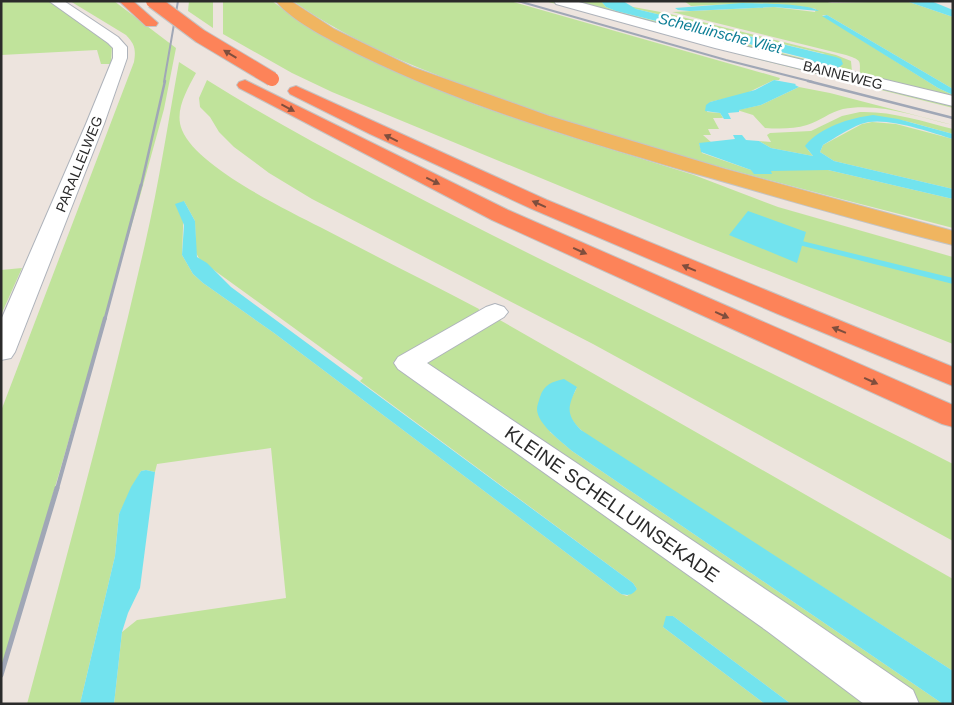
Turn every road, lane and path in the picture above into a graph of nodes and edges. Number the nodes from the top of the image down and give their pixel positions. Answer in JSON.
{"nodes":[{"id":1,"x":56,"y":1,"type":"edge"},
{"id":2,"x":125,"y":1,"type":"edge"},
{"id":3,"x":153,"y":1,"type":"edge"},
{"id":4,"x":282,"y":1,"type":"edge"},
{"id":5,"x":560,"y":1,"type":"edge"},
{"id":6,"x":163,"y":33,"type":"dead end"},
{"id":7,"x":238,"y":81,"type":"dead end"},
{"id":8,"x":953,"y":101,"type":"edge"},
{"id":9,"x":953,"y":238,"type":"edge"},
{"id":10,"x":495,"y":312,"type":"dead end"},
{"id":11,"x":884,"y":348,"type":"junction"},
{"id":12,"x":1,"y":352,"type":"edge"},
{"id":13,"x":953,"y":362,"type":"edge"},
{"id":14,"x":953,"y":377,"type":"edge"},
{"id":15,"x":953,"y":417,"type":"edge"},
{"id":16,"x":898,"y":704,"type":"edge"}],
"edges":[{"from":1,"to":12,"type":"street","name":"PARALLELWEG"},
{"from":2,"to":6,"type":"highway"},
{"from":11,"to":3,"type":"highway","one_way":true,"bridge":true},
{"from":4,"to":9,"type":"main road"},
{"from":5,"to":8,"type":"street","name":"BANNEWEG"},
{"from":7,"to":15,"type":"highway","one_way":true},
{"from":10,"to":16,"type":"street","name":"KLEINE SCHELLUINSEKADE"},
{"from":11,"to":13,"type":"highway"},
{"from":11,"to":14,"type":"highway"}]}
